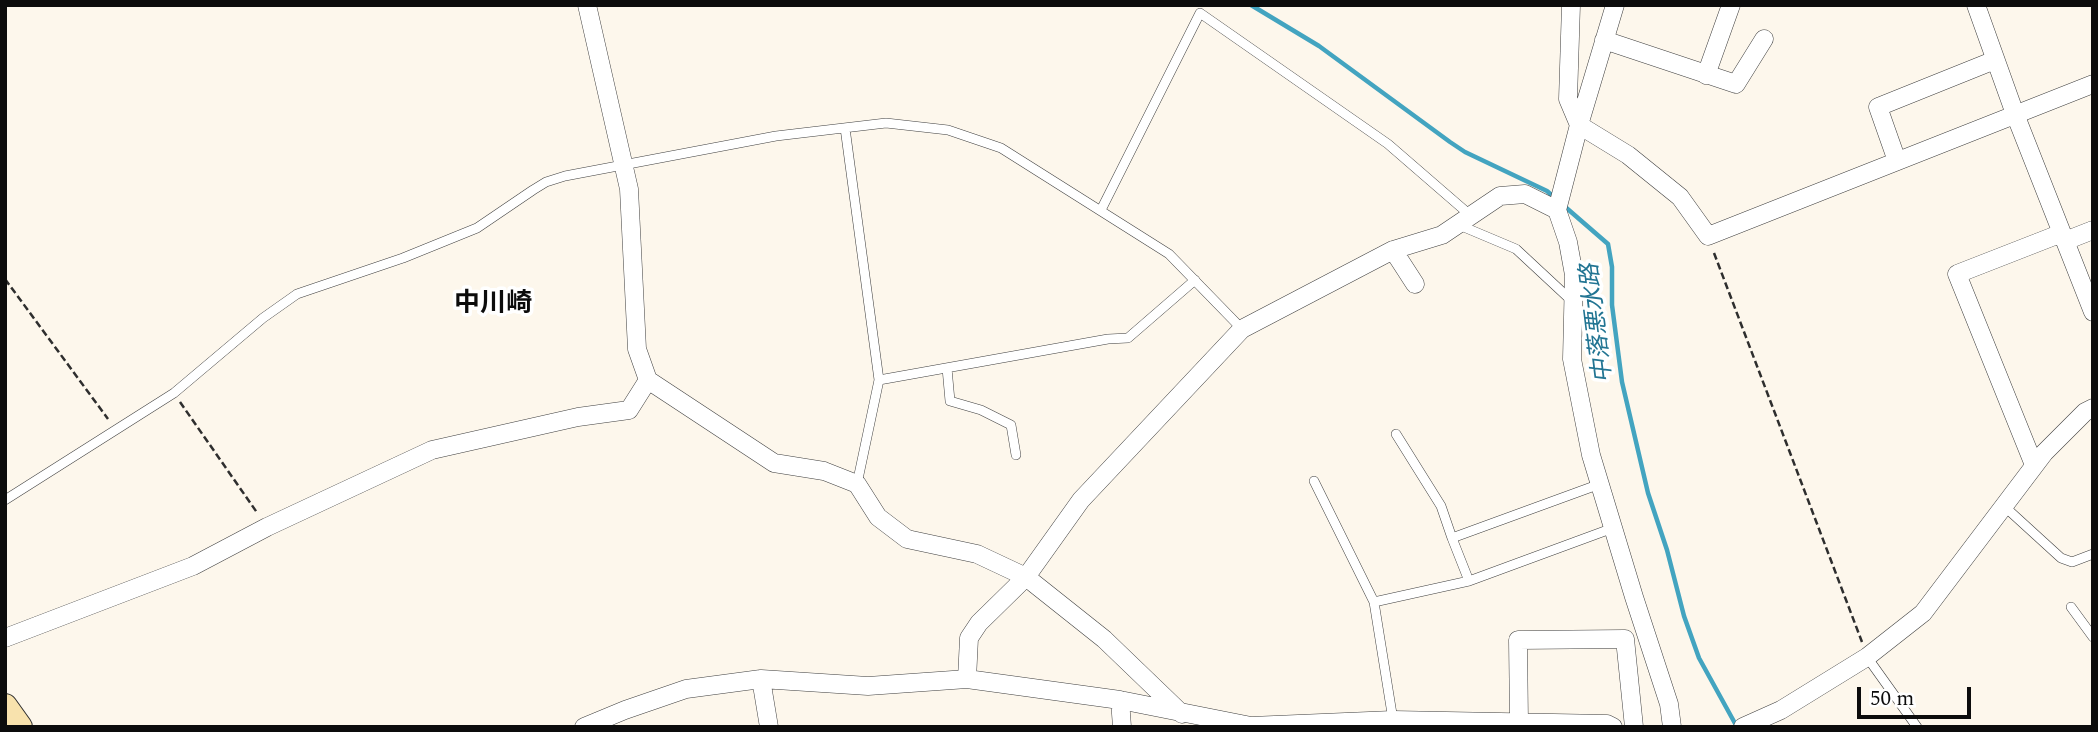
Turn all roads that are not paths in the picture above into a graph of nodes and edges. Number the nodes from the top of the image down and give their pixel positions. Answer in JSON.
{"nodes":[{"id":1,"x":587,"y":5,"type":"edge"},
{"id":2,"x":1571,"y":5,"type":"edge"},
{"id":3,"x":1615,"y":5,"type":"edge"},
{"id":4,"x":1731,"y":5,"type":"edge"},
{"id":5,"x":1976,"y":5,"type":"edge"},
{"id":6,"x":1764,"y":39,"type":"dead end"},
{"id":7,"x":1604,"y":40,"type":"junction"},
{"id":8,"x":1995,"y":60,"type":"junction"},
{"id":9,"x":1706,"y":75,"type":"junction"},
{"id":10,"x":2093,"y":84,"type":"edge"},
{"id":11,"x":2015,"y":114,"type":"junction"},
{"id":12,"x":1579,"y":125,"type":"junction"},
{"id":13,"x":845,"y":128,"type":"junction"},
{"id":14,"x":1898,"y":161,"type":"junction"},
{"id":15,"x":624,"y":164,"type":"junction"},
{"id":16,"x":1101,"y":210,"type":"junction"},
{"id":17,"x":1557,"y":210,"type":"junction"},
{"id":18,"x":1464,"y":220,"type":"junction"},
{"id":19,"x":2093,"y":230,"type":"edge"},
{"id":20,"x":2063,"y":237,"type":"junction"},
{"id":21,"x":1393,"y":250,"type":"junction"},
{"id":22,"x":1195,"y":280,"type":"junction"},
{"id":23,"x":1415,"y":284,"type":"dead end"},
{"id":24,"x":1573,"y":302,"type":"junction"},
{"id":25,"x":2093,"y":312,"type":"edge"},
{"id":26,"x":1241,"y":329,"type":"junction"},
{"id":27,"x":947,"y":368,"type":"junction"},
{"id":28,"x":648,"y":380,"type":"junction"},
{"id":29,"x":879,"y":380,"type":"junction"},
{"id":30,"x":2093,"y":408,"type":"edge"},
{"id":31,"x":1396,"y":434,"type":"dead end"},
{"id":32,"x":1016,"y":455,"type":"dead end"},
{"id":33,"x":2034,"y":465,"type":"junction"},
{"id":34,"x":1314,"y":481,"type":"dead end"},
{"id":35,"x":858,"y":484,"type":"junction"},
{"id":36,"x":1600,"y":484,"type":"junction"},
{"id":37,"x":5,"y":500,"type":"edge"},
{"id":38,"x":2004,"y":506,"type":"junction"},
{"id":39,"x":1613,"y":528,"type":"junction"},
{"id":40,"x":1452,"y":538,"type":"junction"},
{"id":41,"x":2093,"y":554,"type":"edge"},
{"id":42,"x":1026,"y":577,"type":"junction"},
{"id":43,"x":1469,"y":581,"type":"junction"},
{"id":44,"x":1374,"y":602,"type":"junction"},
{"id":45,"x":2071,"y":607,"type":"dead end"},
{"id":46,"x":2093,"y":637,"type":"edge"},
{"id":47,"x":5,"y":638,"type":"edge"},
{"id":48,"x":1867,"y":657,"type":"junction"},
{"id":49,"x":761,"y":679,"type":"junction"},
{"id":50,"x":967,"y":679,"type":"junction"},
{"id":51,"x":1120,"y":700,"type":"junction"},
{"id":52,"x":5,"y":706,"type":"edge"},
{"id":53,"x":1182,"y":713,"type":"junction"},
{"id":54,"x":1393,"y":720,"type":"junction"},
{"id":55,"x":1519,"y":722,"type":"junction"},
{"id":56,"x":1487,"y":724,"type":"edge"},
{"id":57,"x":1748,"y":724,"type":"edge"},
{"id":58,"x":20,"y":727,"type":"edge"},
{"id":59,"x":584,"y":727,"type":"edge"},
{"id":60,"x":769,"y":727,"type":"edge"},
{"id":61,"x":1122,"y":727,"type":"edge"},
{"id":62,"x":1613,"y":727,"type":"edge"},
{"id":63,"x":1634,"y":727,"type":"edge"},
{"id":64,"x":1672,"y":727,"type":"edge"},
{"id":65,"x":1917,"y":727,"type":"edge"}],
"edges":[{"from":1,"to":15,"type":"street"},
{"from":2,"to":12,"type":"street"},
{"from":3,"to":7,"type":"street"},
{"from":4,"to":9,"type":"street"},
{"from":5,"to":8,"type":"street"},
{"from":6,"to":9,"type":"street"},
{"from":7,"to":9,"type":"street"},
{"from":7,"to":12,"type":"street"},
{"from":8,"to":11,"type":"street"},
{"from":8,"to":14,"type":"street"},
{"from":10,"to":11,"type":"street"},
{"from":11,"to":14,"type":"street"},
{"from":11,"to":20,"type":"street"},
{"from":12,"to":14,"type":"street"},
{"from":12,"to":17,"type":"street"},
{"from":13,"to":15,"type":"lane"},
{"from":13,"to":16,"type":"lane"},
{"from":13,"to":29,"type":"lane"},
{"from":15,"to":28,"type":"street"},
{"from":15,"to":37,"type":"lane"},
{"from":16,"to":18,"type":"lane"},
{"from":16,"to":22,"type":"lane"},
{"from":17,"to":18,"type":"street"},
{"from":17,"to":24,"type":"street"},
{"from":18,"to":21,"type":"street"},
{"from":18,"to":24,"type":"lane"},
{"from":19,"to":20,"type":"street"},
{"from":20,"to":25,"type":"street"},
{"from":20,"to":33,"type":"street"},
{"from":21,"to":23,"type":"street"},
{"from":21,"to":26,"type":"street"},
{"from":22,"to":26,"type":"lane"},
{"from":22,"to":27,"type":"lane"},
{"from":24,"to":36,"type":"street"},
{"from":26,"to":42,"type":"street"},
{"from":27,"to":29,"type":"lane"},
{"from":27,"to":32,"type":"lane"},
{"from":28,"to":35,"type":"street"},
{"from":28,"to":47,"type":"street"},
{"from":29,"to":35,"type":"lane"},
{"from":30,"to":33,"type":"street"},
{"from":31,"to":40,"type":"lane"},
{"from":33,"to":38,"type":"street"},
{"from":34,"to":44,"type":"lane"},
{"from":35,"to":42,"type":"street"},
{"from":36,"to":39,"type":"street"},
{"from":36,"to":40,"type":"lane"},
{"from":38,"to":41,"type":"lane"},
{"from":38,"to":48,"type":"street"},
{"from":39,"to":43,"type":"lane"},
{"from":39,"to":64,"type":"street"},
{"from":40,"to":43,"type":"lane"},
{"from":42,"to":50,"type":"street"},
{"from":42,"to":53,"type":"street"},
{"from":43,"to":44,"type":"lane"},
{"from":44,"to":54,"type":"lane"},
{"from":45,"to":46,"type":"lane"},
{"from":48,"to":57,"type":"street"},
{"from":48,"to":65,"type":"lane"},
{"from":49,"to":50,"type":"street"},
{"from":49,"to":59,"type":"street"},
{"from":49,"to":60,"type":"street"},
{"from":50,"to":51,"type":"street"},
{"from":51,"to":53,"type":"street"},
{"from":51,"to":61,"type":"street"},
{"from":52,"to":58,"type":"street"},
{"from":53,"to":54,"type":"street"},
{"from":54,"to":56,"type":"street"},
{"from":55,"to":56,"type":"street"},
{"from":55,"to":62,"type":"street"},
{"from":55,"to":63,"type":"street"}]}
